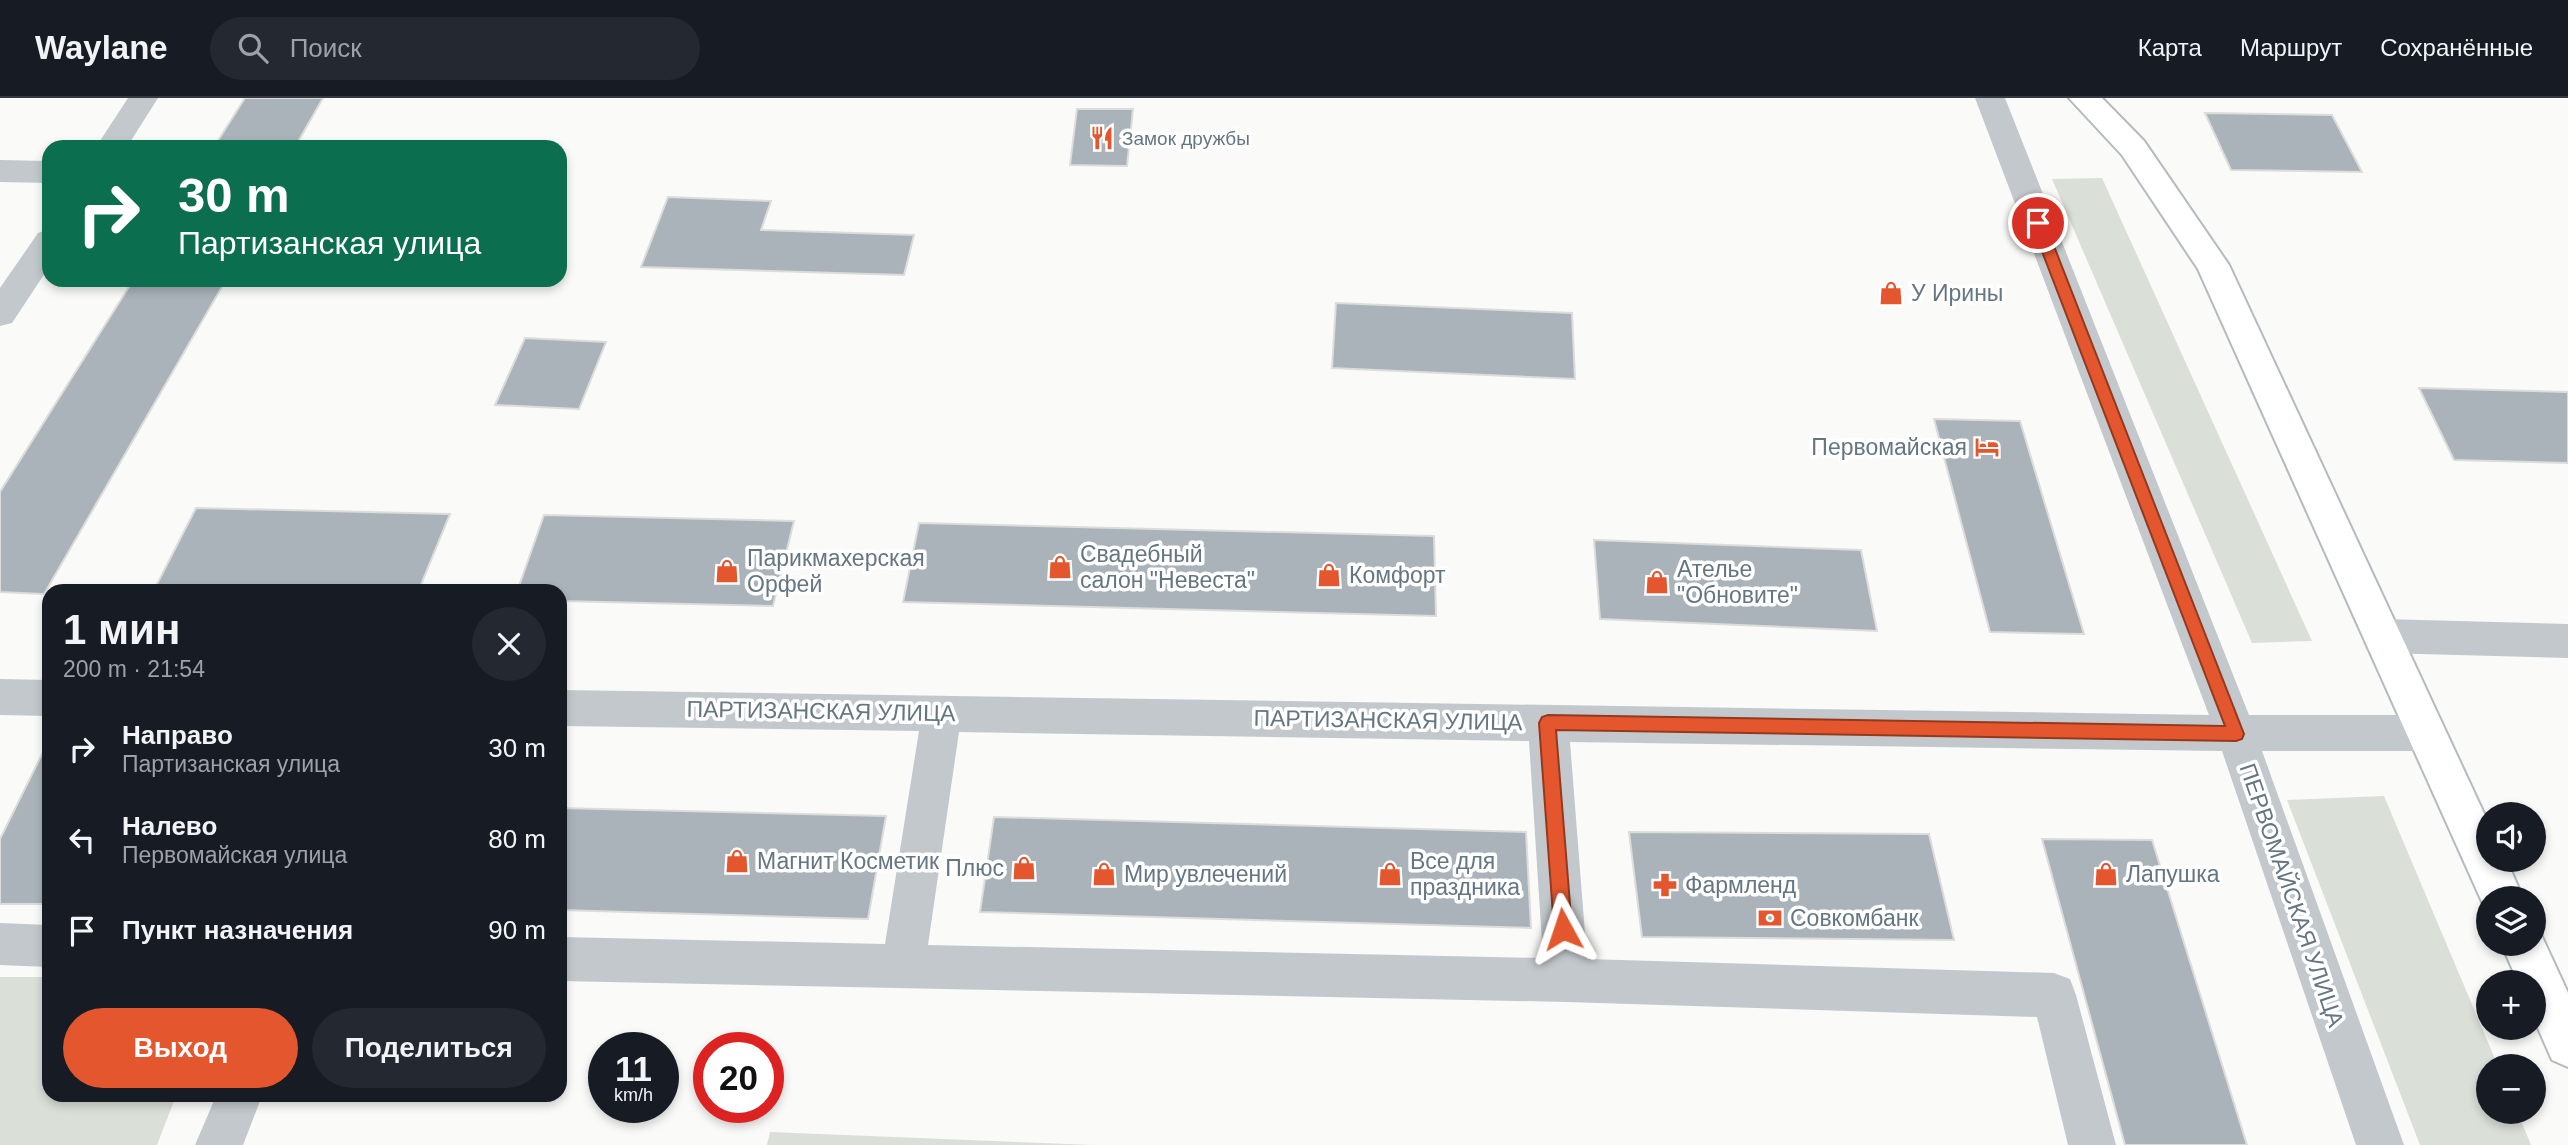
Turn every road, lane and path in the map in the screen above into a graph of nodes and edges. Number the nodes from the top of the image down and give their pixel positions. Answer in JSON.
{"nodes":[{"id":1,"x":143,"y":98,"type":"edge"},
{"id":2,"x":1990,"y":98,"type":"edge"},
{"id":3,"x":2084,"y":98,"type":"edge"},
{"id":4,"x":116,"y":140,"type":"edge"},
{"id":5,"x":0,"y":171,"type":"edge"},
{"id":6,"x":42,"y":172,"type":"edge"},
{"id":7,"x":42,"y":251,"type":"edge"},
{"id":8,"x":0,"y":314,"type":"edge"},
{"id":9,"x":2384,"y":636,"type":"junction"},
{"id":10,"x":2568,"y":641,"type":"edge"},
{"id":11,"x":0,"y":697,"type":"edge"},
{"id":12,"x":42,"y":698,"type":"edge"},
{"id":13,"x":567,"y":708,"type":"edge"},
{"id":14,"x":942,"y":713,"type":"junction"},
{"id":15,"x":1548,"y":723,"type":"junction"},
{"id":16,"x":2426,"y":733,"type":"junction"},
{"id":17,"x":2236,"y":734,"type":"junction"},
{"id":18,"x":2496,"y":886,"type":"edge"},
{"id":19,"x":0,"y":944,"type":"edge"},
{"id":20,"x":42,"y":946,"type":"edge"},
{"id":21,"x":2529,"y":956,"type":"edge"},
{"id":22,"x":567,"y":959,"type":"edge"},
{"id":23,"x":903,"y":967,"type":"junction"},
{"id":24,"x":1567,"y":980,"type":"junction"},
{"id":25,"x":2568,"y":1044,"type":"edge"},
{"id":26,"x":237,"y":1102,"type":"edge"},
{"id":27,"x":219,"y":1145,"type":"edge"},
{"id":28,"x":2092,"y":1145,"type":"edge"},
{"id":29,"x":2379,"y":1145,"type":"edge"}],
"edges":[{"from":1,"to":4,"type":"street"},
{"from":2,"to":17,"type":"street","name":"ПЕРВОМАЙСКАЯ УЛИЦА"},
{"from":3,"to":9,"type":"main road"},
{"from":5,"to":6,"type":"street"},
{"from":7,"to":8,"type":"street"},
{"from":9,"to":10,"type":"street"},
{"from":9,"to":16,"type":"main road"},
{"from":11,"to":12,"type":"street"},
{"from":13,"to":14,"type":"street","name":"ПАРТИЗАНСКАЯ УЛИЦА"},
{"from":14,"to":15,"type":"street","name":"ПАРТИЗАНСКАЯ УЛИЦА"},
{"from":14,"to":23,"type":"street"},
{"from":15,"to":17,"type":"street","name":"ПАРТИЗАНСКАЯ УЛИЦА"},
{"from":15,"to":24,"type":"street"},
{"from":16,"to":17,"type":"street","name":"ПАРТИЗАНСКАЯ УЛИЦА"},
{"from":16,"to":18,"type":"main road"},
{"from":17,"to":29,"type":"street","name":"ПЕРВОМАЙСКАЯ УЛИЦА"},
{"from":19,"to":20,"type":"street"},
{"from":21,"to":25,"type":"main road"},
{"from":22,"to":23,"type":"street"},
{"from":23,"to":24,"type":"street"},
{"from":24,"to":28,"type":"street"},
{"from":26,"to":27,"type":"street"}]}
